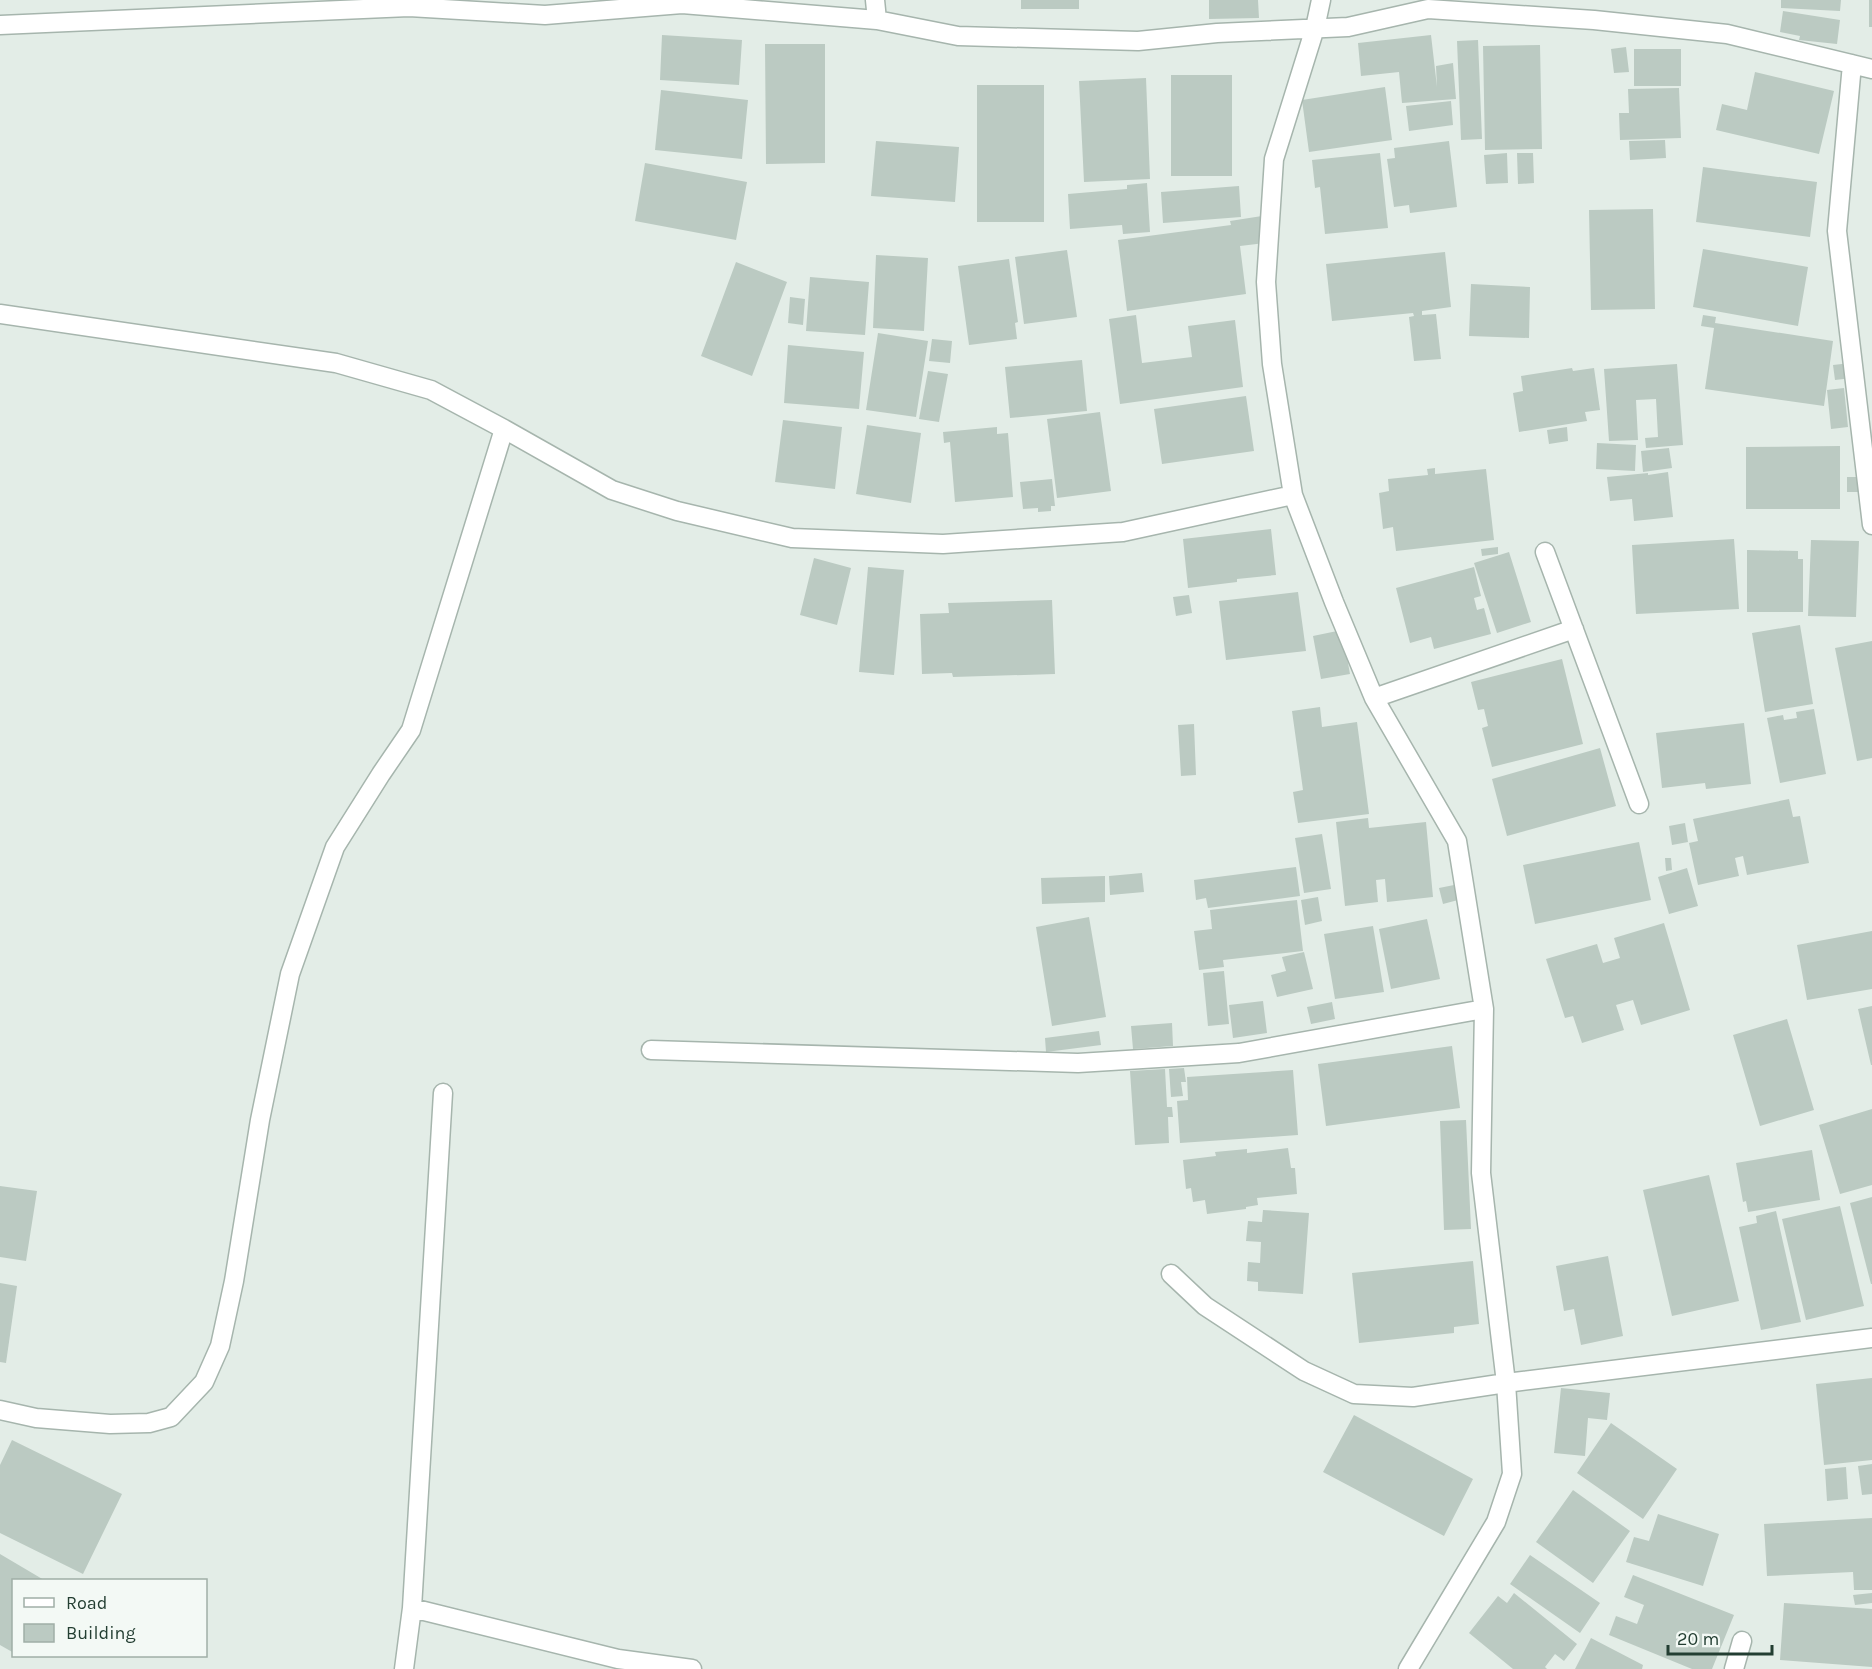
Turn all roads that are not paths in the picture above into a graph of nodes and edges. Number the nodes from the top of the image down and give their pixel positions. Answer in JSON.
{"nodes":[{"id":1,"x":875,"y":0,"type":"edge"},
{"id":2,"x":1321,"y":0,"type":"edge"},
{"id":3,"x":409,"y":4,"type":"edge"},
{"id":4,"x":877,"y":20,"type":"junction"},
{"id":5,"x":0,"y":25,"type":"edge"},
{"id":6,"x":1315,"y":28,"type":"junction"},
{"id":7,"x":1852,"y":64,"type":"junction"},
{"id":8,"x":1872,"y":69,"type":"edge"},
{"id":9,"x":0,"y":314,"type":"edge"},
{"id":10,"x":504,"y":429,"type":"junction"},
{"id":11,"x":1293,"y":495,"type":"junction"},
{"id":12,"x":1872,"y":525,"type":"edge"},
{"id":13,"x":1545,"y":552,"type":"dead end"},
{"id":14,"x":1574,"y":629,"type":"junction"},
{"id":15,"x":1374,"y":698,"type":"junction"},
{"id":16,"x":1639,"y":804,"type":"dead end"},
{"id":17,"x":1484,"y":1009,"type":"junction"},
{"id":18,"x":651,"y":1050,"type":"dead end"},
{"id":19,"x":443,"y":1093,"type":"dead end"},
{"id":20,"x":1171,"y":1274,"type":"dead end"},
{"id":21,"x":1872,"y":1338,"type":"edge"},
{"id":22,"x":1506,"y":1383,"type":"junction"},
{"id":23,"x":0,"y":1410,"type":"edge"},
{"id":24,"x":412,"y":1608,"type":"junction"},
{"id":25,"x":1742,"y":1641,"type":"dead end"},
{"id":26,"x":617,"y":1664,"type":"edge"},
{"id":27,"x":404,"y":1669,"type":"edge"},
{"id":28,"x":692,"y":1669,"type":"edge"},
{"id":29,"x":1408,"y":1669,"type":"edge"},
{"id":30,"x":1734,"y":1669,"type":"edge"}],
"edges":[{"from":1,"to":4,"type":"street"},
{"from":2,"to":6,"type":"street"},
{"from":3,"to":4,"type":"street"},
{"from":3,"to":5,"type":"street"},
{"from":4,"to":6,"type":"street"},
{"from":6,"to":7,"type":"street"},
{"from":6,"to":11,"type":"street"},
{"from":7,"to":8,"type":"street"},
{"from":7,"to":12,"type":"street"},
{"from":9,"to":10,"type":"street"},
{"from":10,"to":11,"type":"street"},
{"from":10,"to":23,"type":"street"},
{"from":11,"to":15,"type":"street"},
{"from":13,"to":14,"type":"street"},
{"from":14,"to":15,"type":"street"},
{"from":14,"to":16,"type":"street"},
{"from":15,"to":17,"type":"street"},
{"from":17,"to":18,"type":"street"},
{"from":17,"to":22,"type":"street"},
{"from":19,"to":24,"type":"street"},
{"from":20,"to":22,"type":"street"},
{"from":21,"to":22,"type":"street"},
{"from":22,"to":29,"type":"street"},
{"from":24,"to":26,"type":"street"},
{"from":24,"to":27,"type":"street"},
{"from":25,"to":30,"type":"street"},
{"from":26,"to":28,"type":"street"}]}
